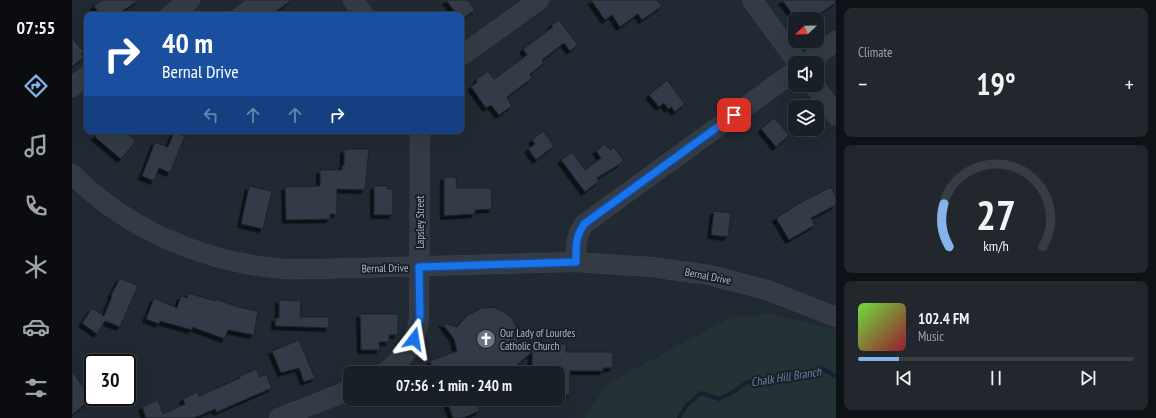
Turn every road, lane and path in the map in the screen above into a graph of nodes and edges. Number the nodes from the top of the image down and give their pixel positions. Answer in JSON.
{"nodes":[{"id":1,"x":190,"y":0,"type":"edge"},
{"id":2,"x":353,"y":0,"type":"edge"},
{"id":3,"x":538,"y":0,"type":"edge"},
{"id":4,"x":752,"y":0,"type":"edge"},
{"id":5,"x":174,"y":12,"type":"edge"},
{"id":6,"x":362,"y":12,"type":"edge"},
{"id":7,"x":836,"y":41,"type":"edge"},
{"id":8,"x":464,"y":54,"type":"edge"},
{"id":9,"x":793,"y":56,"type":"edge"},
{"id":10,"x":816,"y":56,"type":"edge"},
{"id":11,"x":788,"y":76,"type":"edge"},
{"id":12,"x":84,"y":78,"type":"edge"},
{"id":13,"x":72,"y":87,"type":"edge"},
{"id":14,"x":819,"y":92,"type":"edge"},
{"id":15,"x":836,"y":114,"type":"edge"},
{"id":16,"x":420,"y":134,"type":"edge"},
{"id":17,"x":72,"y":174,"type":"edge"},
{"id":18,"x":576,"y":262,"type":"junction"},
{"id":19,"x":419,"y":267,"type":"junction"},
{"id":20,"x":836,"y":317,"type":"edge"},
{"id":21,"x":393,"y":366,"type":"edge"},
{"id":22,"x":343,"y":393,"type":"edge"},
{"id":23,"x":279,"y":418,"type":"edge"}],
"edges":[{"from":1,"to":5,"type":"street"},
{"from":2,"to":6,"type":"street"},
{"from":3,"to":8,"type":"street"},
{"from":4,"to":9,"type":"street"},
{"from":7,"to":10,"type":"street"},
{"from":11,"to":18,"type":"street"},
{"from":12,"to":13,"type":"street"},
{"from":14,"to":15,"type":"street"},
{"from":16,"to":19,"type":"street","name":"Lapsley Street"},
{"from":17,"to":19,"type":"street","name":"Bernal Drive"},
{"from":18,"to":19,"type":"street","name":"Bernal Drive"},
{"from":18,"to":20,"type":"street","name":"Bernal Drive"},
{"from":19,"to":21,"type":"street","name":"Lapsley Street"},
{"from":22,"to":23,"type":"street"}]}
